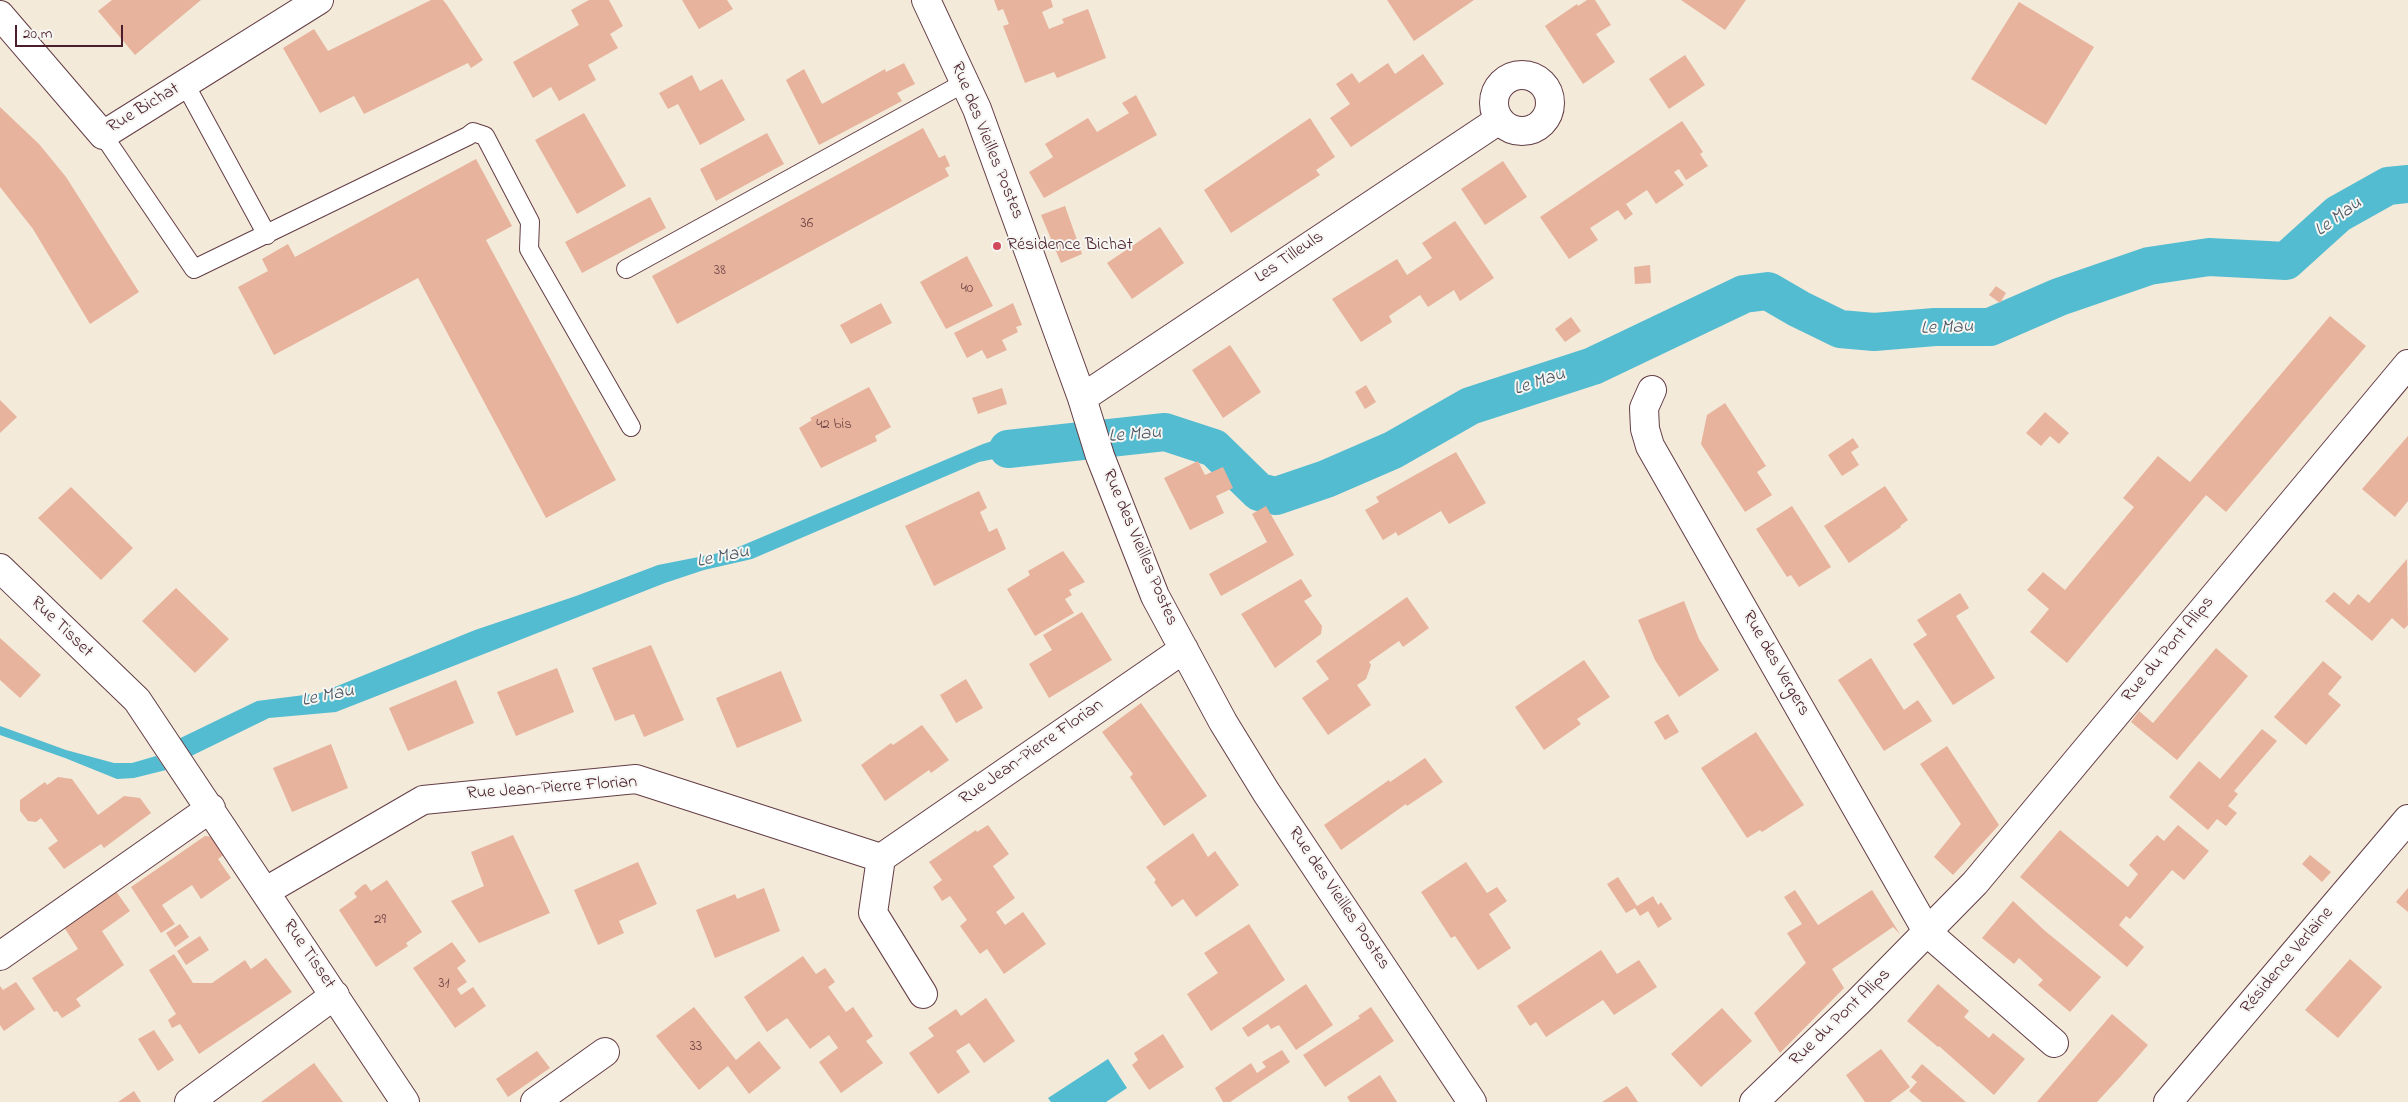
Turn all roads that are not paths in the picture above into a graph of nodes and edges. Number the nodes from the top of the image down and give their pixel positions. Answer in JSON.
{"nodes":[{"id":1,"x":319,"y":0,"type":"edge"},
{"id":2,"x":926,"y":0,"type":"edge"},
{"id":3,"x":0,"y":15,"type":"edge"},
{"id":4,"x":964,"y":82,"type":"junction"},
{"id":5,"x":185,"y":84,"type":"junction"},
{"id":6,"x":1499,"y":120,"type":"dead end"},
{"id":7,"x":103,"y":135,"type":"junction"},
{"id":8,"x":267,"y":235,"type":"junction"},
{"id":9,"x":626,"y":269,"type":"dead end"},
{"id":10,"x":2408,"y":364,"type":"edge"},
{"id":11,"x":1652,"y":390,"type":"dead end"},
{"id":12,"x":1082,"y":398,"type":"junction"},
{"id":13,"x":631,"y":427,"type":"dead end"},
{"id":14,"x":0,"y":568,"type":"edge"},
{"id":15,"x":1184,"y":649,"type":"junction"},
{"id":16,"x":211,"y":808,"type":"junction"},
{"id":17,"x":2408,"y":819,"type":"edge"},
{"id":18,"x":881,"y":858,"type":"junction"},
{"id":19,"x":266,"y":892,"type":"junction"},
{"id":20,"x":1928,"y":933,"type":"junction"},
{"id":21,"x":0,"y":956,"type":"edge"},
{"id":22,"x":923,"y":994,"type":"dead end"},
{"id":23,"x":335,"y":995,"type":"junction"},
{"id":24,"x":2054,"y":1042,"type":"dead end"},
{"id":25,"x":606,"y":1052,"type":"dead end"},
{"id":26,"x":189,"y":1102,"type":"edge"},
{"id":27,"x":405,"y":1102,"type":"edge"},
{"id":28,"x":535,"y":1102,"type":"edge"},
{"id":29,"x":1472,"y":1102,"type":"edge"},
{"id":30,"x":1754,"y":1102,"type":"edge"},
{"id":31,"x":2168,"y":1102,"type":"edge"}],
"edges":[{"from":1,"to":5,"type":"street","name":"Rue Bichat"},
{"from":2,"to":4,"type":"street","name":"Rue des Vieilles Postes"},
{"from":3,"to":7,"type":"street","name":"Rue Bichat"},
{"from":4,"to":9,"type":"lane"},
{"from":4,"to":12,"type":"street","name":"Rue des Vieilles Postes"},
{"from":5,"to":7,"type":"street","name":"Rue Bichat"},
{"from":5,"to":8,"type":"lane"},
{"from":6,"to":12,"type":"street","name":"Les Tilleuls"},
{"from":7,"to":8,"type":"lane"},
{"from":8,"to":13,"type":"lane"},
{"from":10,"to":20,"type":"street","name":"Rue du Pont Alips"},
{"from":11,"to":20,"type":"street","name":"Rue des Vergers"},
{"from":12,"to":15,"type":"street","name":"Rue des Vieilles Postes"},
{"from":14,"to":16,"type":"street","name":"Rue Tisset"},
{"from":15,"to":18,"type":"street","name":"Rue Jean-Pierre Florian"},
{"from":15,"to":29,"type":"street","name":"Rue des Vieilles Postes"},
{"from":16,"to":19,"type":"street","name":"Rue Tisset"},
{"from":16,"to":21,"type":"street"},
{"from":17,"to":31,"type":"street","name":"Résidence Verlaine"},
{"from":18,"to":19,"type":"street","name":"Rue Jean-Pierre Florian"},
{"from":18,"to":22,"type":"street"},
{"from":19,"to":23,"type":"street","name":"Rue Tisset"},
{"from":20,"to":24,"type":"street"},
{"from":20,"to":30,"type":"street","name":"Rue du Pont Alips"},
{"from":23,"to":26,"type":"street"},
{"from":23,"to":27,"type":"street","name":"Rue Tisset"},
{"from":25,"to":28,"type":"street"}]}
